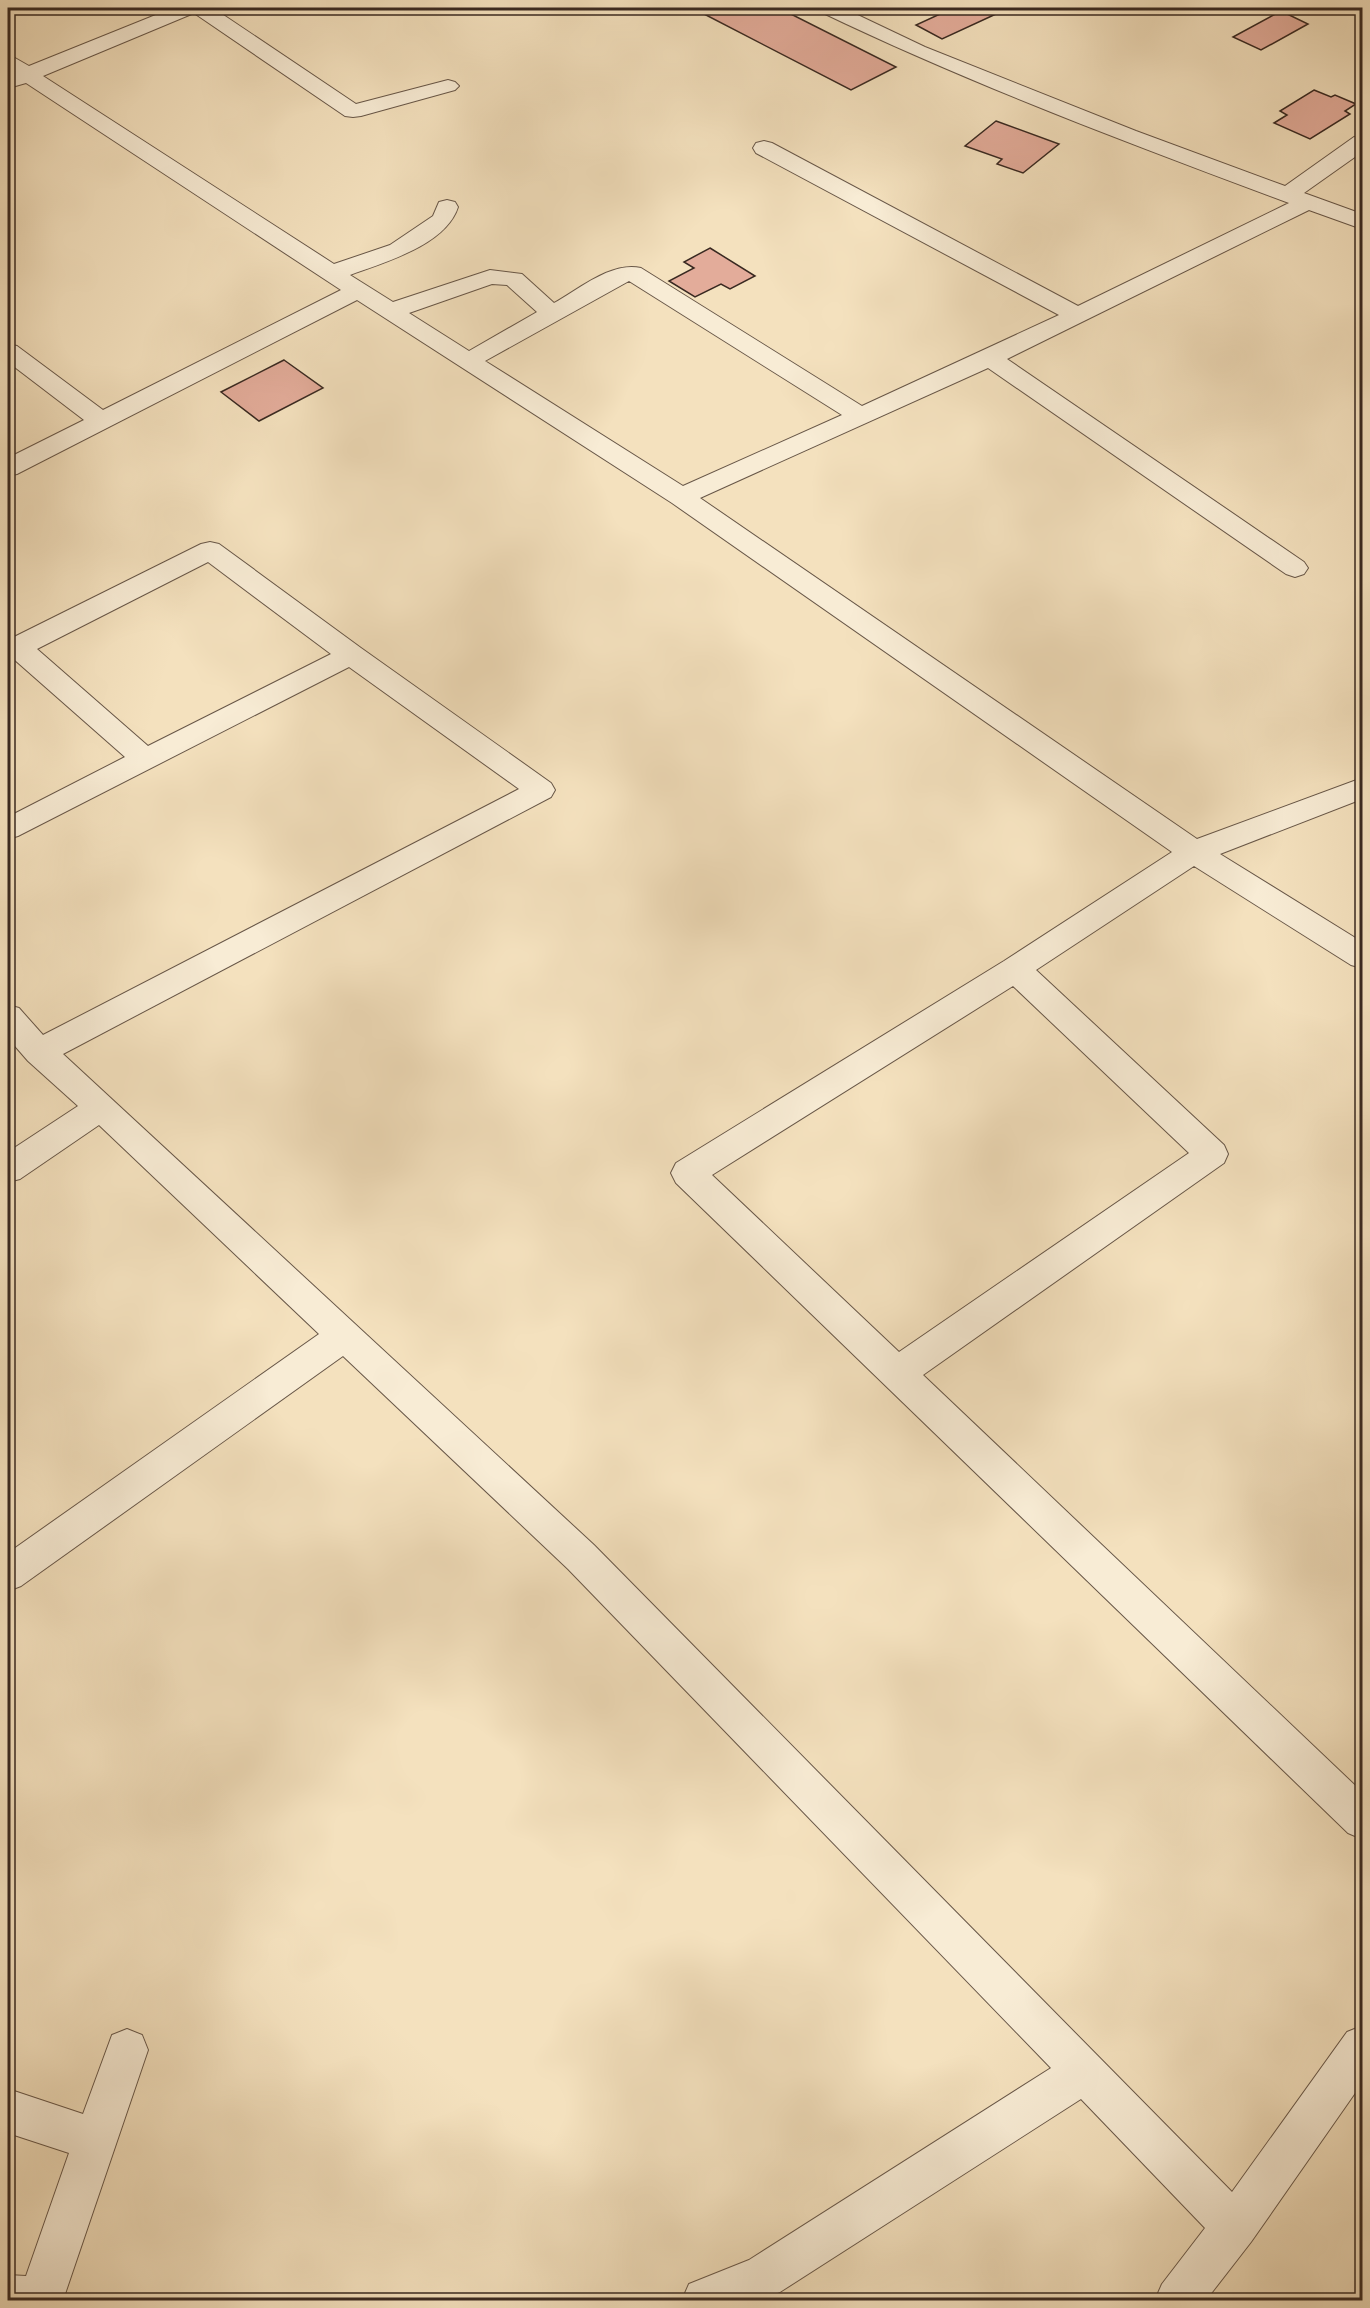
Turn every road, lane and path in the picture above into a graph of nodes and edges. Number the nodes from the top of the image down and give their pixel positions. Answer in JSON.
{"nodes":[{"id":1,"x":189,"y":8,"type":"edge"},
{"id":2,"x":200,"y":8,"type":"edge"},
{"id":3,"x":828,"y":8,"type":"edge"},
{"id":4,"x":8,"y":62,"type":"edge"},
{"id":5,"x":17,"y":79,"type":"edge"},
{"id":6,"x":448,"y":86,"type":"dead end"},
{"id":7,"x":1362,"y":142,"type":"edge"},
{"id":8,"x":764,"y":148,"type":"dead end"},
{"id":9,"x":1298,"y":198,"type":"junction"},
{"id":10,"x":447,"y":207,"type":"dead end"},
{"id":11,"x":1362,"y":222,"type":"edge"},
{"id":12,"x":332,"y":273,"type":"junction"},
{"id":13,"x":359,"y":290,"type":"junction"},
{"id":14,"x":390,"y":311,"type":"junction"},
{"id":15,"x":552,"y":313,"type":"junction"},
{"id":16,"x":1080,"y":315,"type":"junction"},
{"id":17,"x":8,"y":351,"type":"edge"},
{"id":18,"x":990,"y":358,"type":"junction"},
{"id":19,"x":468,"y":361,"type":"junction"},
{"id":20,"x":860,"y":416,"type":"junction"},
{"id":21,"x":101,"y":421,"type":"junction"},
{"id":22,"x":8,"y":468,"type":"edge"},
{"id":23,"x":681,"y":497,"type":"junction"},
{"id":24,"x":1295,"y":568,"type":"dead end"},
{"id":25,"x":351,"y":655,"type":"junction"},
{"id":26,"x":145,"y":759,"type":"junction"},
{"id":27,"x":1362,"y":788,"type":"edge"},
{"id":28,"x":8,"y":829,"type":"edge"},
{"id":29,"x":1194,"y":852,"type":"junction"},
{"id":30,"x":1362,"y":957,"type":"edge"},
{"id":31,"x":1015,"y":969,"type":"junction"},
{"id":32,"x":8,"y":1017,"type":"edge"},
{"id":33,"x":39,"y":1052,"type":"junction"},
{"id":34,"x":101,"y":1107,"type":"junction"},
{"id":35,"x":8,"y":1169,"type":"edge"},
{"id":36,"x":345,"y":1335,"type":"junction"},
{"id":37,"x":897,"y":1373,"type":"junction"},
{"id":38,"x":8,"y":1574,"type":"edge"},
{"id":39,"x":1362,"y":1818,"type":"edge"},
{"id":40,"x":1362,"y":2047,"type":"edge"},
{"id":41,"x":127,"y":2050,"type":"dead end"},
{"id":42,"x":1085,"y":2072,"type":"junction"},
{"id":43,"x":8,"y":2111,"type":"edge"},
{"id":44,"x":96,"y":2140,"type":"junction"},
{"id":45,"x":1235,"y":2226,"type":"junction"},
{"id":46,"x":8,"y":2298,"type":"edge"},
{"id":47,"x":41,"y":2300,"type":"edge"},
{"id":48,"x":705,"y":2301,"type":"edge"},
{"id":49,"x":1178,"y":2301,"type":"edge"}],
"edges":[{"from":1,"to":5,"type":"street"},
{"from":2,"to":6,"type":"street"},
{"from":3,"to":9,"type":"street"},
{"from":4,"to":5,"type":"street"},
{"from":5,"to":12,"type":"street"},
{"from":7,"to":9,"type":"street"},
{"from":8,"to":16,"type":"street"},
{"from":9,"to":11,"type":"street"},
{"from":9,"to":16,"type":"street"},
{"from":10,"to":12,"type":"street"},
{"from":12,"to":13,"type":"street"},
{"from":13,"to":14,"type":"street"},
{"from":13,"to":21,"type":"street"},
{"from":14,"to":15,"type":"street"},
{"from":14,"to":19,"type":"street"},
{"from":15,"to":19,"type":"street"},
{"from":15,"to":20,"type":"street"},
{"from":16,"to":18,"type":"street"},
{"from":17,"to":21,"type":"street"},
{"from":18,"to":20,"type":"street"},
{"from":18,"to":24,"type":"street"},
{"from":19,"to":23,"type":"street"},
{"from":20,"to":23,"type":"street"},
{"from":21,"to":22,"type":"street"},
{"from":23,"to":29,"type":"street"},
{"from":25,"to":26,"type":"street"},
{"from":25,"to":26,"type":"street"},
{"from":25,"to":33,"type":"street"},
{"from":26,"to":28,"type":"street"},
{"from":27,"to":29,"type":"street"},
{"from":29,"to":30,"type":"street"},
{"from":29,"to":31,"type":"street"},
{"from":31,"to":37,"type":"street"},
{"from":31,"to":37,"type":"street"},
{"from":32,"to":33,"type":"street"},
{"from":33,"to":34,"type":"street"},
{"from":34,"to":35,"type":"street"},
{"from":34,"to":36,"type":"street"},
{"from":36,"to":38,"type":"street"},
{"from":36,"to":42,"type":"street"},
{"from":37,"to":39,"type":"street"},
{"from":40,"to":45,"type":"street"},
{"from":41,"to":44,"type":"street"},
{"from":42,"to":45,"type":"street"},
{"from":42,"to":48,"type":"street"},
{"from":43,"to":44,"type":"street"},
{"from":44,"to":47,"type":"street"},
{"from":45,"to":49,"type":"street"},
{"from":46,"to":47,"type":"street"}]}
